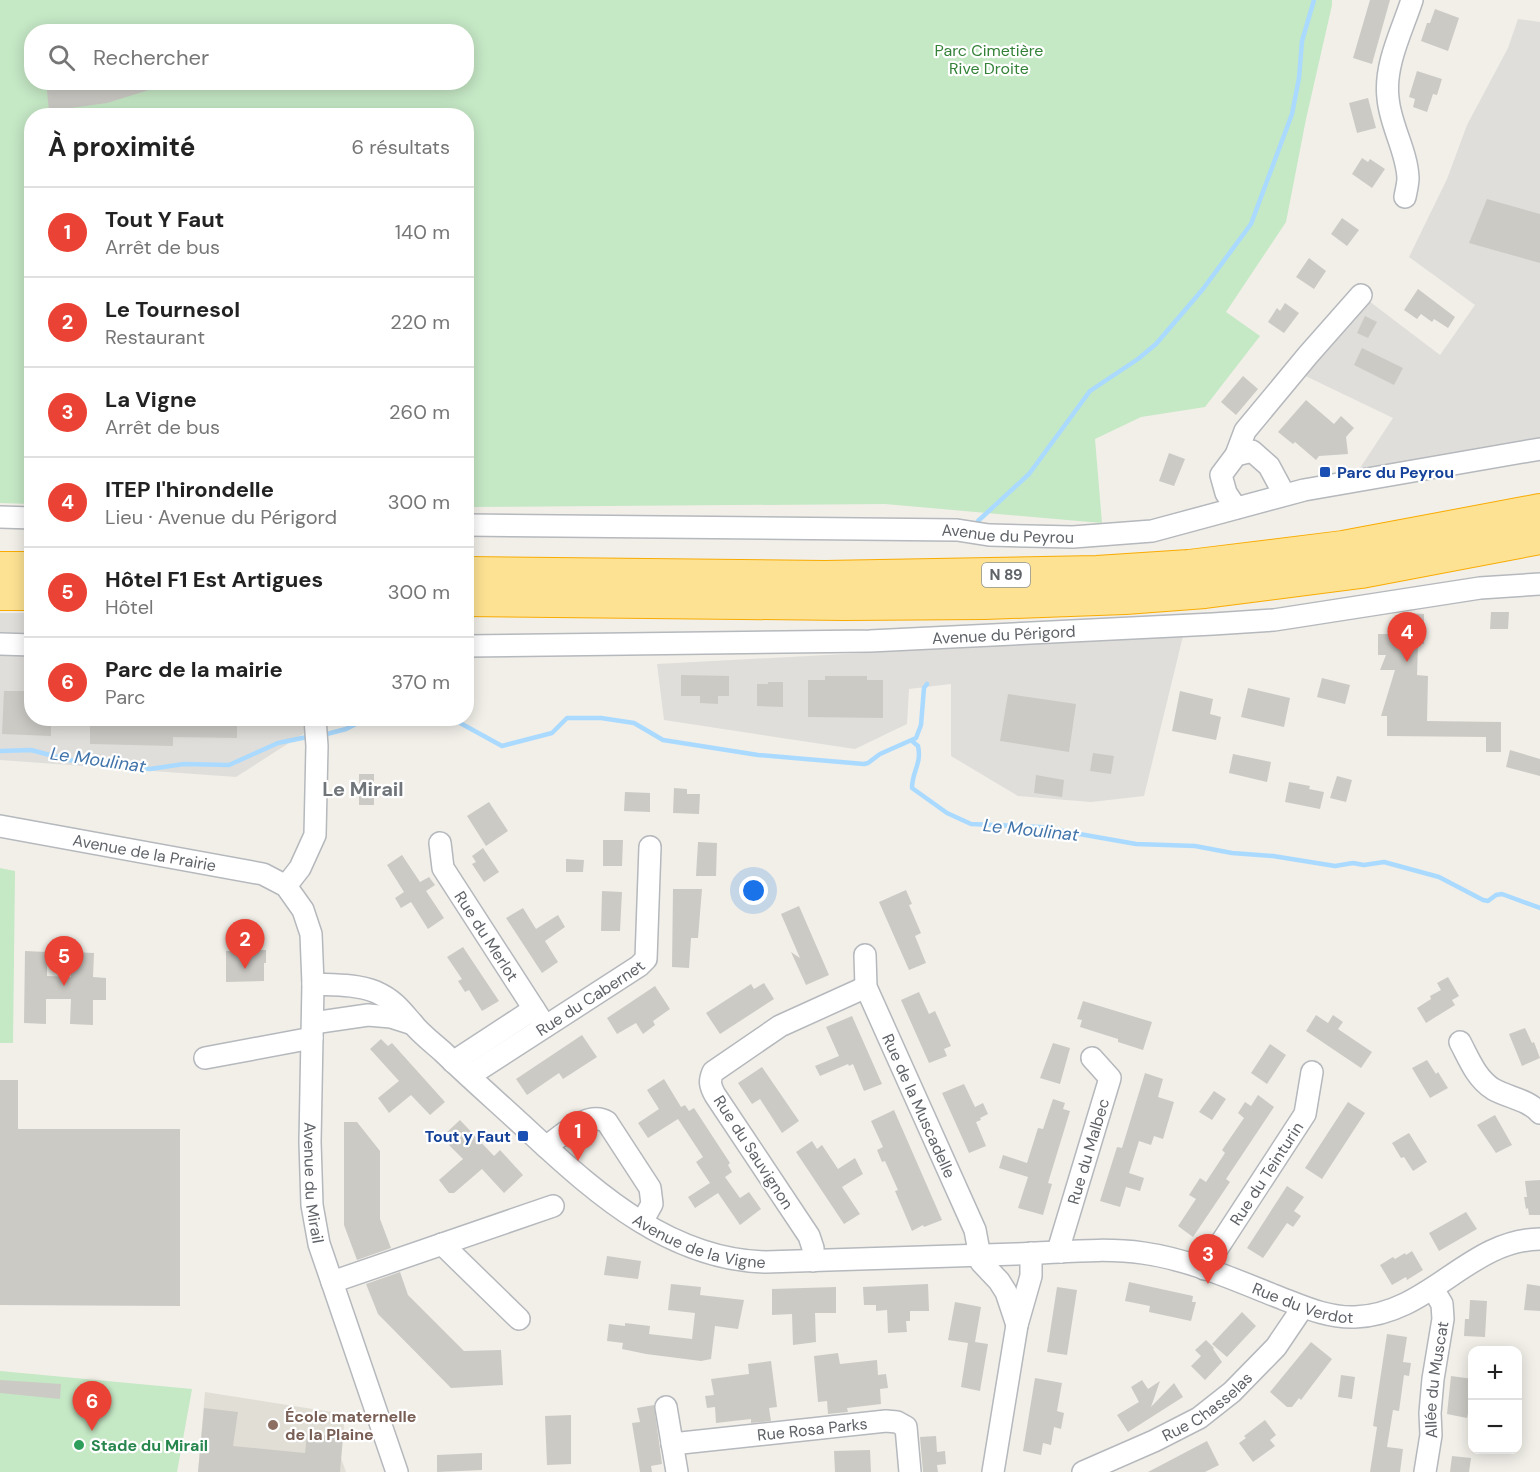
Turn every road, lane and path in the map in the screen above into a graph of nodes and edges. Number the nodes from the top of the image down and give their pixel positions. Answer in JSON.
{"nodes":[{"id":1,"x":1412,"y":0,"type":"edge"},
{"id":2,"x":1405,"y":196,"type":"dead end"},
{"id":3,"x":1360,"y":295,"type":"dead end"},
{"id":4,"x":1540,"y":449,"type":"edge"},
{"id":5,"x":1236,"y":455,"type":"junction"},
{"id":6,"x":1284,"y":494,"type":"junction"},
{"id":7,"x":1236,"y":508,"type":"junction"},
{"id":8,"x":1540,"y":510,"type":"edge"},
{"id":9,"x":0,"y":517,"type":"edge"},
{"id":10,"x":24,"y":518,"type":"edge"},
{"id":11,"x":474,"y":525,"type":"edge"},
{"id":12,"x":1540,"y":538,"type":"edge"},
{"id":13,"x":0,"y":568,"type":"edge"},
{"id":14,"x":24,"y":568,"type":"edge"},
{"id":15,"x":474,"y":573,"type":"edge"},
{"id":16,"x":1540,"y":584,"type":"edge"},
{"id":17,"x":0,"y":594,"type":"edge"},
{"id":18,"x":24,"y":594,"type":"edge"},
{"id":19,"x":474,"y":600,"type":"edge"},
{"id":20,"x":0,"y":644,"type":"edge"},
{"id":21,"x":24,"y":645,"type":"edge"},
{"id":22,"x":474,"y":646,"type":"edge"},
{"id":23,"x":317,"y":727,"type":"edge"},
{"id":24,"x":0,"y":826,"type":"edge"},
{"id":25,"x":440,"y":843,"type":"dead end"},
{"id":26,"x":650,"y":847,"type":"dead end"},
{"id":27,"x":286,"y":886,"type":"junction"},
{"id":28,"x":865,"y":955,"type":"dead end"},
{"id":29,"x":313,"y":984,"type":"junction"},
{"id":30,"x":866,"y":987,"type":"junction"},
{"id":31,"x":540,"y":1018,"type":"junction"},
{"id":32,"x":413,"y":1024,"type":"junction"},
{"id":33,"x":313,"y":1031,"type":"junction"},
{"id":34,"x":1460,"y":1042,"type":"dead end"},
{"id":35,"x":205,"y":1058,"type":"dead end"},
{"id":36,"x":1092,"y":1058,"type":"dead end"},
{"id":37,"x":461,"y":1069,"type":"junction"},
{"id":38,"x":1312,"y":1072,"type":"dead end"},
{"id":39,"x":1538,"y":1105,"type":"edge"},
{"id":40,"x":546,"y":1147,"type":"junction"},
{"id":41,"x":553,"y":1206,"type":"dead end"},
{"id":42,"x":642,"y":1222,"type":"junction"},
{"id":43,"x":1540,"y":1239,"type":"edge"},
{"id":44,"x":442,"y":1244,"type":"junction"},
{"id":45,"x":1061,"y":1252,"type":"junction"},
{"id":46,"x":1031,"y":1253,"type":"junction"},
{"id":47,"x":979,"y":1255,"type":"junction"},
{"id":48,"x":813,"y":1261,"type":"junction"},
{"id":49,"x":1204,"y":1269,"type":"junction"},
{"id":50,"x":332,"y":1282,"type":"junction"},
{"id":51,"x":1433,"y":1289,"type":"junction"},
{"id":52,"x":1304,"y":1307,"type":"junction"},
{"id":53,"x":519,"y":1319,"type":"dead end"},
{"id":54,"x":1017,"y":1325,"type":"junction"},
{"id":55,"x":666,"y":1407,"type":"dead end"},
{"id":56,"x":672,"y":1444,"type":"junction"},
{"id":57,"x":397,"y":1472,"type":"edge"},
{"id":58,"x":677,"y":1472,"type":"edge"},
{"id":59,"x":910,"y":1472,"type":"edge"},
{"id":60,"x":993,"y":1472,"type":"edge"},
{"id":61,"x":1083,"y":1472,"type":"edge"},
{"id":62,"x":1425,"y":1472,"type":"edge"}],
"edges":[{"from":1,"to":2,"type":"street"},
{"from":3,"to":5,"type":"street"},
{"from":4,"to":6,"type":"street","name":"Avenue du Peyrou"},
{"from":5,"to":6,"type":"street"},
{"from":5,"to":7,"type":"street"},
{"from":6,"to":7,"type":"street","name":"Avenue du Peyrou"},
{"from":7,"to":11,"type":"street","name":"Avenue du Peyrou"},
{"from":8,"to":15,"type":"highway","number":"N 89"},
{"from":9,"to":10,"type":"street"},
{"from":12,"to":19,"type":"highway","number":"N 89"},
{"from":13,"to":14,"type":"highway"},
{"from":16,"to":22,"type":"street","name":"Avenue du Périgord"},
{"from":17,"to":18,"type":"highway"},
{"from":20,"to":21,"type":"street"},
{"from":23,"to":27,"type":"street"},
{"from":24,"to":27,"type":"street","name":"Avenue de la Prairie"},
{"from":25,"to":31,"type":"street","name":"Rue du Merlot"},
{"from":26,"to":31,"type":"street","name":"Rue du Cabernet"},
{"from":27,"to":29,"type":"street","name":"Avenue du Mirail"},
{"from":28,"to":30,"type":"street","name":"Rue de la Muscadelle"},
{"from":29,"to":32,"type":"street","name":"Avenue de la Vigne"},
{"from":29,"to":33,"type":"street","name":"Avenue du Mirail"},
{"from":30,"to":47,"type":"street","name":"Rue de la Muscadelle"},
{"from":30,"to":48,"type":"street","name":"Rue du Sauvignon"},
{"from":31,"to":37,"type":"street","name":"Rue du Cabernet"},
{"from":32,"to":33,"type":"street","name":"Avenue de la Vigne"},
{"from":32,"to":37,"type":"street","name":"Avenue de la Vigne"},
{"from":33,"to":35,"type":"street","name":"Avenue de la Vigne"},
{"from":33,"to":50,"type":"street","name":"Avenue du Mirail"},
{"from":34,"to":39,"type":"street"},
{"from":36,"to":45,"type":"street","name":"Rue du Malbec"},
{"from":37,"to":40,"type":"street","name":"Avenue de la Vigne"},
{"from":38,"to":49,"type":"street","name":"Rue du Teinturin"},
{"from":40,"to":42,"type":"street","name":"Avenue de la Vigne"},
{"from":40,"to":42,"type":"street"},
{"from":41,"to":44,"type":"street"},
{"from":42,"to":48,"type":"street","name":"Avenue de la Vigne"},
{"from":43,"to":51,"type":"street","name":"Rue du Verdot"},
{"from":44,"to":50,"type":"street"},
{"from":44,"to":53,"type":"street"},
{"from":45,"to":46,"type":"street","name":"Rue du Verdot"},
{"from":45,"to":49,"type":"street","name":"Rue du Verdot"},
{"from":46,"to":47,"type":"street","name":"Rue du Verdot"},
{"from":46,"to":54,"type":"street"},
{"from":47,"to":48,"type":"street","name":"Avenue de la Vigne"},
{"from":47,"to":54,"type":"street"},
{"from":49,"to":52,"type":"street","name":"Rue du Verdot"},
{"from":50,"to":57,"type":"street","name":"Avenue du Mirail"},
{"from":51,"to":52,"type":"street","name":"Rue du Verdot"},
{"from":51,"to":62,"type":"street","name":"Allée du Muscat"},
{"from":52,"to":61,"type":"street","name":"Rue Chasselas"},
{"from":54,"to":60,"type":"street"},
{"from":55,"to":56,"type":"street"},
{"from":56,"to":58,"type":"street"},
{"from":56,"to":59,"type":"street","name":"Rue Rosa Parks"}]}
